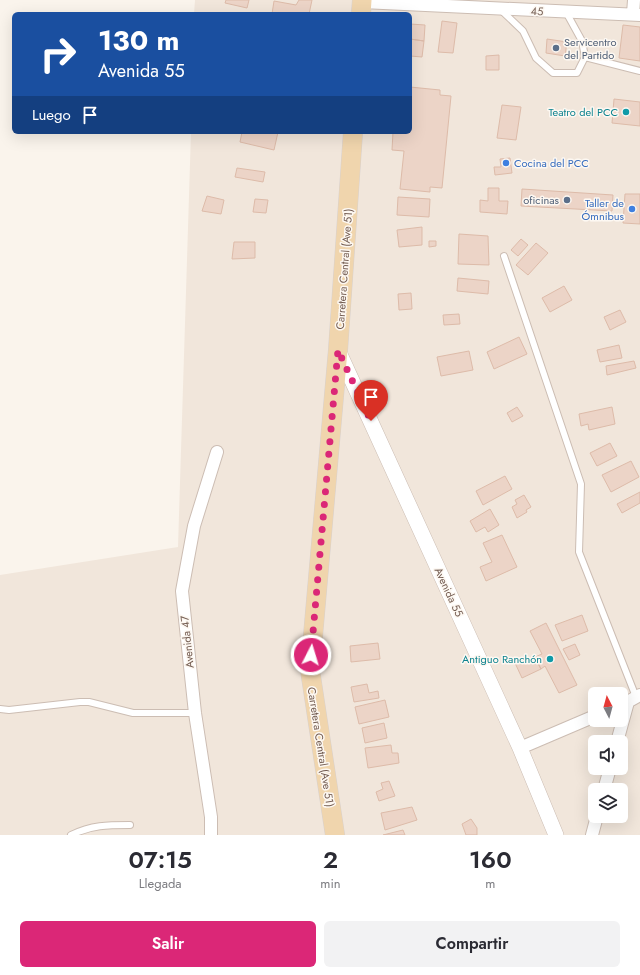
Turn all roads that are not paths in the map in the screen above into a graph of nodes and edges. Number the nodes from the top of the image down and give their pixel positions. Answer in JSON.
{"nodes":[{"id":1,"x":634,"y":0,"type":"edge"},
{"id":2,"x":361,"y":5,"type":"edge"},
{"id":3,"x":499,"y":9,"type":"junction"},
{"id":4,"x":566,"y":12,"type":"junction"},
{"id":5,"x":637,"y":15,"type":"edge"},
{"id":6,"x":585,"y":57,"type":"junction"},
{"id":7,"x":640,"y":71,"type":"edge"},
{"id":8,"x":353,"y":134,"type":"edge"},
{"id":9,"x":504,"y":256,"type":"dead end"},
{"id":10,"x":338,"y":350,"type":"junction"},
{"id":11,"x":217,"y":452,"type":"dead end"},
{"id":12,"x":631,"y":700,"type":"edge"},
{"id":13,"x":0,"y":709,"type":"edge"},
{"id":14,"x":195,"y":713,"type":"junction"},
{"id":15,"x":588,"y":719,"type":"edge"},
{"id":16,"x":619,"y":735,"type":"edge"},
{"id":17,"x":520,"y":748,"type":"junction"},
{"id":18,"x":595,"y":823,"type":"edge"},
{"id":19,"x":130,"y":825,"type":"dead end"},
{"id":20,"x":70,"y":835,"type":"edge"},
{"id":21,"x":211,"y":835,"type":"edge"},
{"id":22,"x":335,"y":835,"type":"edge"},
{"id":23,"x":556,"y":835,"type":"edge"},
{"id":24,"x":592,"y":835,"type":"edge"}],
"edges":[{"from":1,"to":5,"type":"street"},
{"from":2,"to":3,"type":"street","name":"45"},
{"from":3,"to":4,"type":"street","name":"45"},
{"from":3,"to":6,"type":"lane"},
{"from":4,"to":5,"type":"street","name":"45"},
{"from":4,"to":6,"type":"lane"},
{"from":6,"to":7,"type":"lane"},
{"from":8,"to":10,"type":"main road","name":"Carretera Central (Ave 51)"},
{"from":9,"to":12,"type":"lane"},
{"from":10,"to":17,"type":"street","name":"Avenida 55"},
{"from":10,"to":22,"type":"main road","name":"Carretera Central (Ave 51)"},
{"from":11,"to":14,"type":"street","name":"Avenida 47"},
{"from":12,"to":16,"type":"street"},
{"from":13,"to":14,"type":"lane"},
{"from":14,"to":21,"type":"street","name":"Avenida 47"},
{"from":15,"to":17,"type":"street"},
{"from":17,"to":23,"type":"street","name":"Avenida 55"},
{"from":18,"to":24,"type":"street"},
{"from":19,"to":20,"type":"lane"}]}
